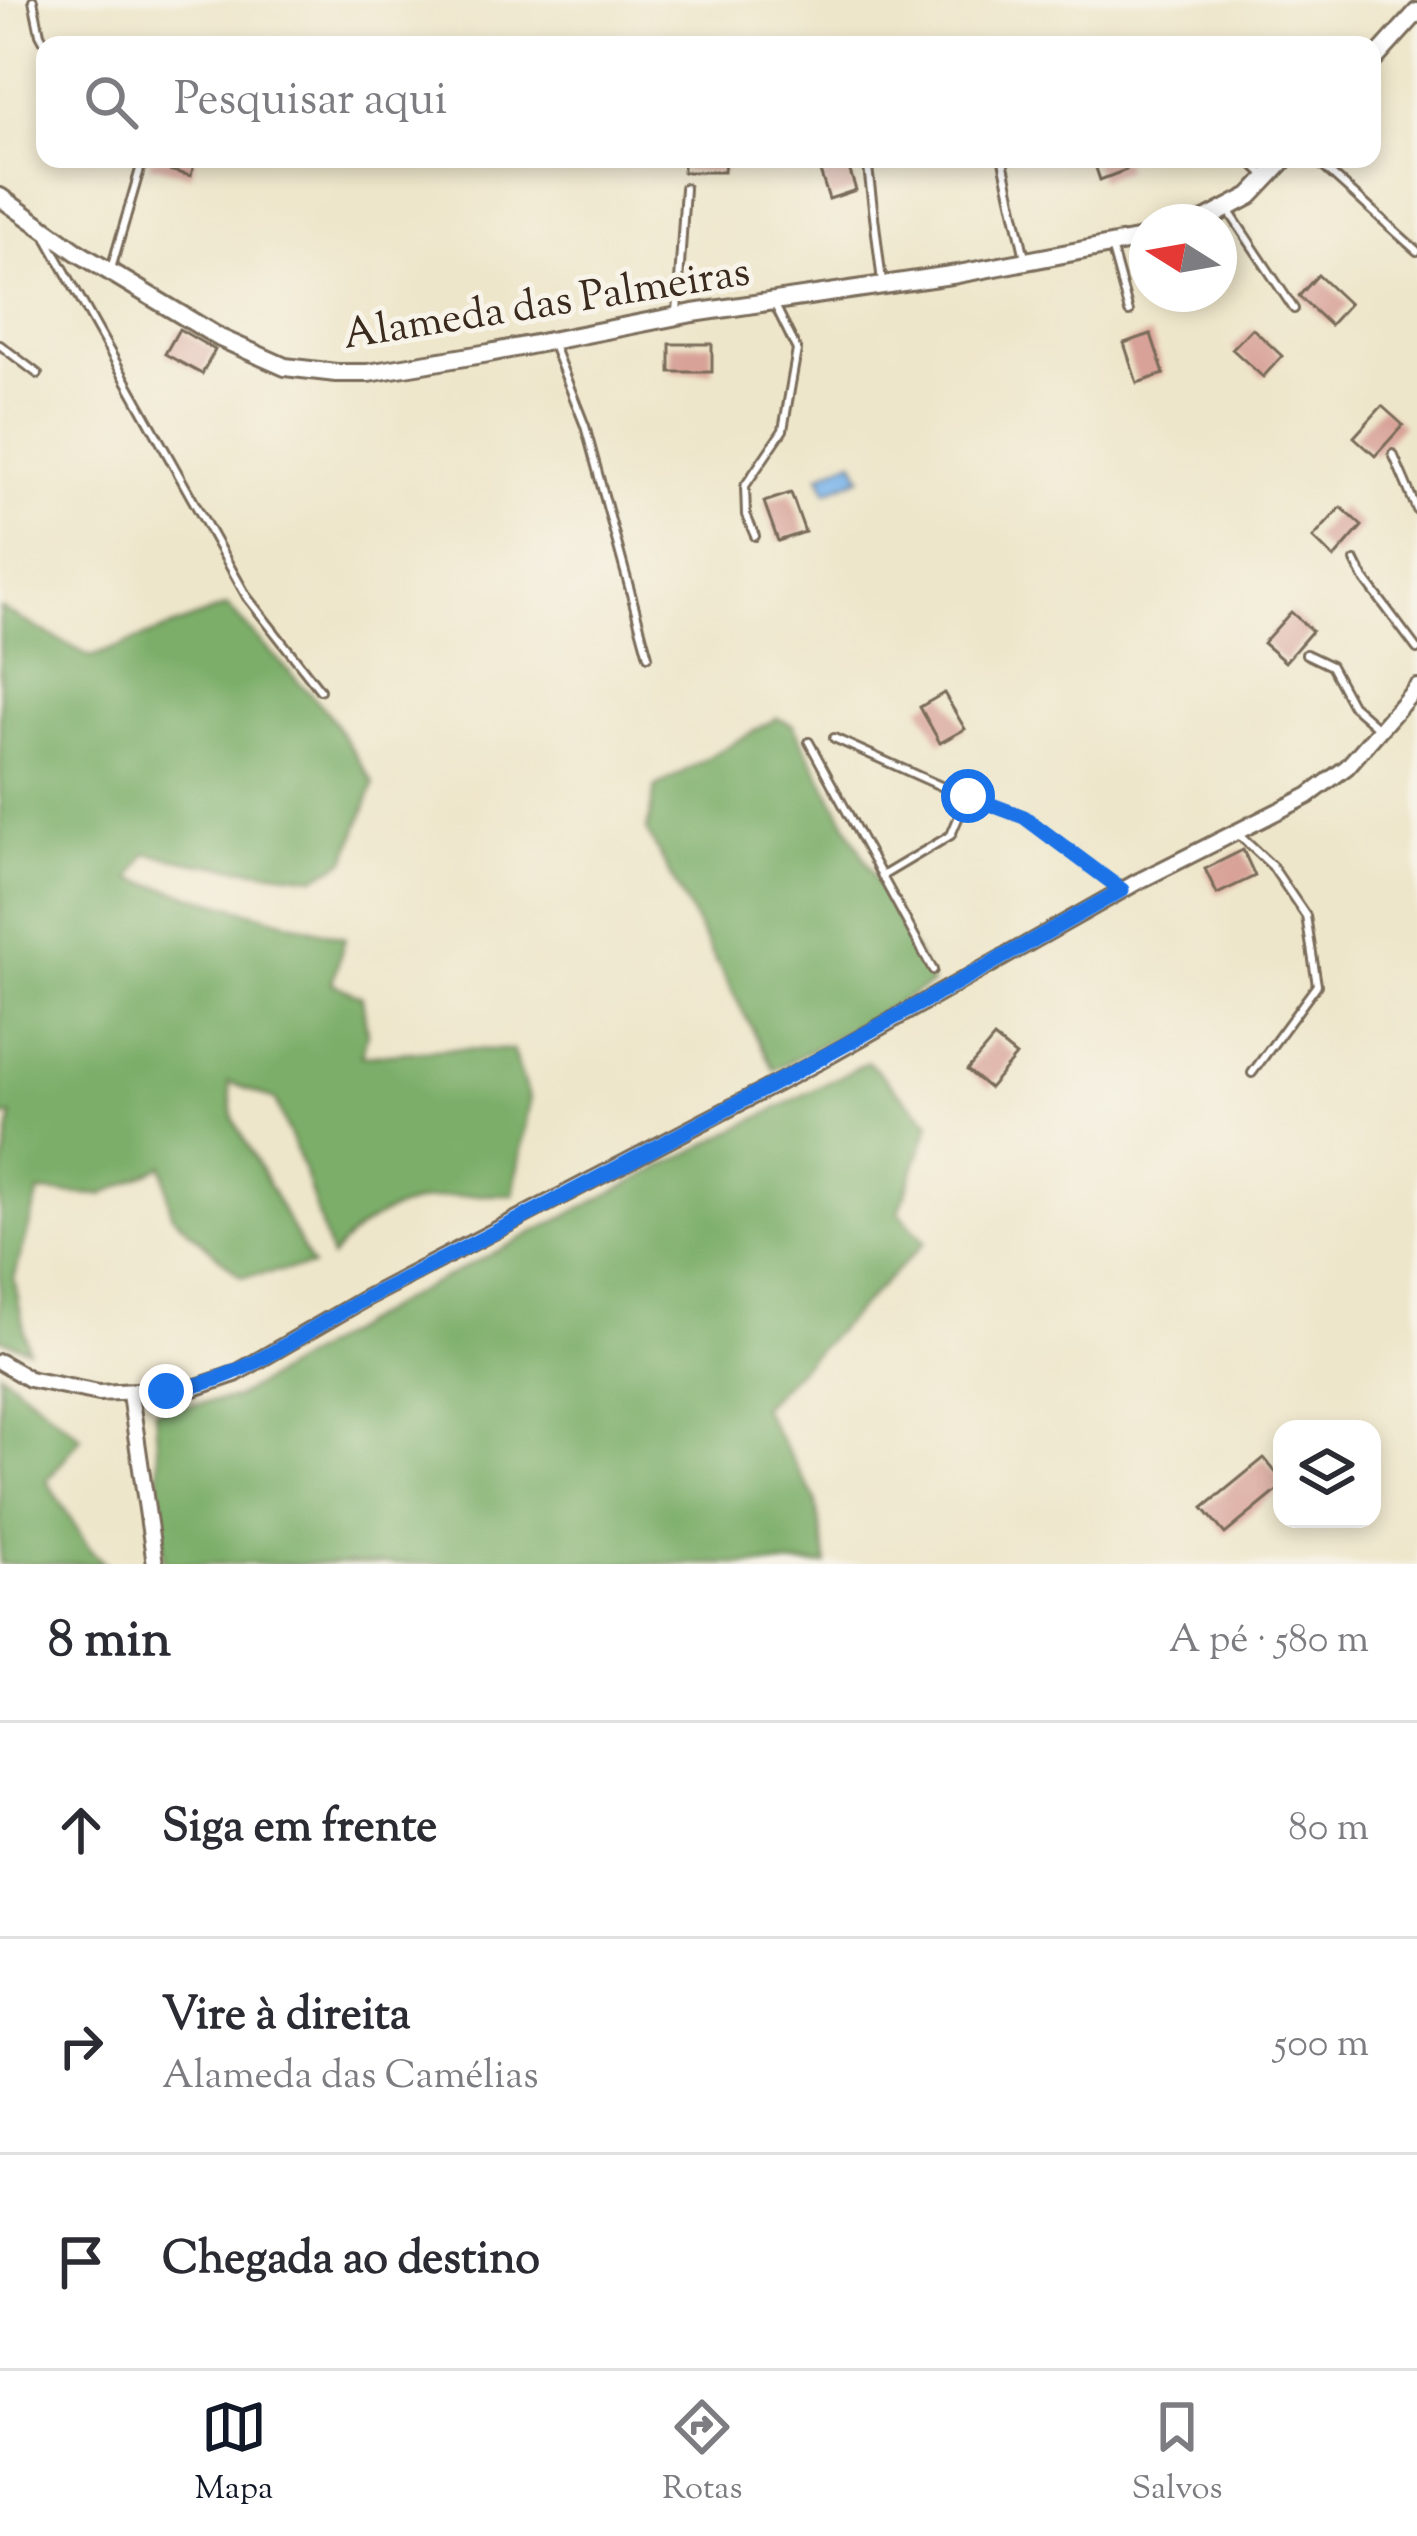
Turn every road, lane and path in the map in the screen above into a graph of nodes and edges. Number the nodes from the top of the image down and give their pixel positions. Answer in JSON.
{"nodes":[{"id":1,"x":32,"y":0,"type":"edge"},
{"id":2,"x":1417,"y":12,"type":"edge"},
{"id":3,"x":41,"y":36,"type":"edge"},
{"id":4,"x":1381,"y":52,"type":"edge"},
{"id":5,"x":140,"y":168,"type":"edge"},
{"id":6,"x":868,"y":168,"type":"edge"},
{"id":7,"x":1005,"y":168,"type":"edge"},
{"id":8,"x":1257,"y":168,"type":"edge"},
{"id":9,"x":1276,"y":168,"type":"edge"},
{"id":10,"x":1325,"y":168,"type":"edge"},
{"id":11,"x":1267,"y":178,"type":"junction"},
{"id":12,"x":685,"y":188,"type":"dead end"},
{"id":13,"x":0,"y":197,"type":"edge"},
{"id":14,"x":1237,"y":204,"type":"edge"},
{"id":15,"x":1237,"y":224,"type":"edge"},
{"id":16,"x":39,"y":225,"type":"junction"},
{"id":17,"x":1129,"y":242,"type":"edge"},
{"id":18,"x":1111,"y":246,"type":"junction"},
{"id":19,"x":1417,"y":251,"type":"edge"},
{"id":20,"x":1025,"y":262,"type":"junction"},
{"id":21,"x":110,"y":272,"type":"junction"},
{"id":22,"x":882,"y":285,"type":"junction"},
{"id":23,"x":773,"y":302,"type":"junction"},
{"id":24,"x":1129,"y":309,"type":"edge"},
{"id":25,"x":1294,"y":310,"type":"dead end"},
{"id":26,"x":677,"y":316,"type":"junction"},
{"id":27,"x":551,"y":341,"type":"junction"},
{"id":28,"x":0,"y":345,"type":"edge"},
{"id":29,"x":38,"y":374,"type":"dead end"},
{"id":30,"x":1393,"y":454,"type":"dead end"},
{"id":31,"x":1417,"y":510,"type":"edge"},
{"id":32,"x":755,"y":536,"type":"dead end"},
{"id":33,"x":1355,"y":561,"type":"dead end"},
{"id":34,"x":1417,"y":649,"type":"edge"},
{"id":35,"x":1306,"y":654,"type":"dead end"},
{"id":36,"x":648,"y":656,"type":"dead end"},
{"id":37,"x":320,"y":690,"type":"dead end"},
{"id":38,"x":1414,"y":697,"type":"edge"},
{"id":39,"x":1380,"y":730,"type":"junction"},
{"id":40,"x":834,"y":738,"type":"dead end"},
{"id":41,"x":809,"y":742,"type":"dead end"},
{"id":42,"x":968,"y":796,"type":"junction"},
{"id":43,"x":1236,"y":832,"type":"junction"},
{"id":44,"x":882,"y":877,"type":"junction"},
{"id":45,"x":1122,"y":890,"type":"junction"},
{"id":46,"x":933,"y":970,"type":"dead end"},
{"id":47,"x":1252,"y":1073,"type":"dead end"},
{"id":48,"x":0,"y":1362,"type":"edge"},
{"id":49,"x":130,"y":1394,"type":"junction"},
{"id":50,"x":154,"y":1564,"type":"edge"}],
"edges":[{"from":1,"to":3,"type":"lane"},
{"from":2,"to":4,"type":"street"},
{"from":5,"to":21,"type":"lane"},
{"from":6,"to":22,"type":"lane"},
{"from":7,"to":20,"type":"lane"},
{"from":8,"to":11,"type":"lane"},
{"from":9,"to":11,"type":"street"},
{"from":10,"to":19,"type":"lane"},
{"from":11,"to":14,"type":"street"},
{"from":12,"to":26,"type":"lane"},
{"from":13,"to":16,"type":"street","name":"Alameda das Palmeiras"},
{"from":15,"to":25,"type":"lane"},
{"from":16,"to":21,"type":"street","name":"Alameda das Palmeiras"},
{"from":16,"to":37,"type":"lane"},
{"from":17,"to":18,"type":"street","name":"Alameda das Palmeiras"},
{"from":18,"to":20,"type":"street","name":"Alameda das Palmeiras"},
{"from":18,"to":24,"type":"lane"},
{"from":20,"to":22,"type":"street","name":"Alameda das Palmeiras"},
{"from":21,"to":27,"type":"street","name":"Alameda das Palmeiras"},
{"from":22,"to":23,"type":"street","name":"Alameda das Palmeiras"},
{"from":23,"to":26,"type":"street","name":"Alameda das Palmeiras"},
{"from":23,"to":32,"type":"lane"},
{"from":26,"to":27,"type":"street","name":"Alameda das Palmeiras"},
{"from":27,"to":36,"type":"lane"},
{"from":28,"to":29,"type":"lane"},
{"from":30,"to":31,"type":"lane"},
{"from":33,"to":34,"type":"lane"},
{"from":35,"to":39,"type":"lane"},
{"from":38,"to":39,"type":"street"},
{"from":39,"to":43,"type":"street"},
{"from":40,"to":42,"type":"lane"},
{"from":41,"to":44,"type":"lane"},
{"from":42,"to":44,"type":"lane"},
{"from":42,"to":45,"type":"lane"},
{"from":43,"to":45,"type":"street"},
{"from":43,"to":47,"type":"lane"},
{"from":44,"to":46,"type":"lane"},
{"from":45,"to":49,"type":"street"},
{"from":48,"to":49,"type":"street"},
{"from":49,"to":50,"type":"street"}]}
